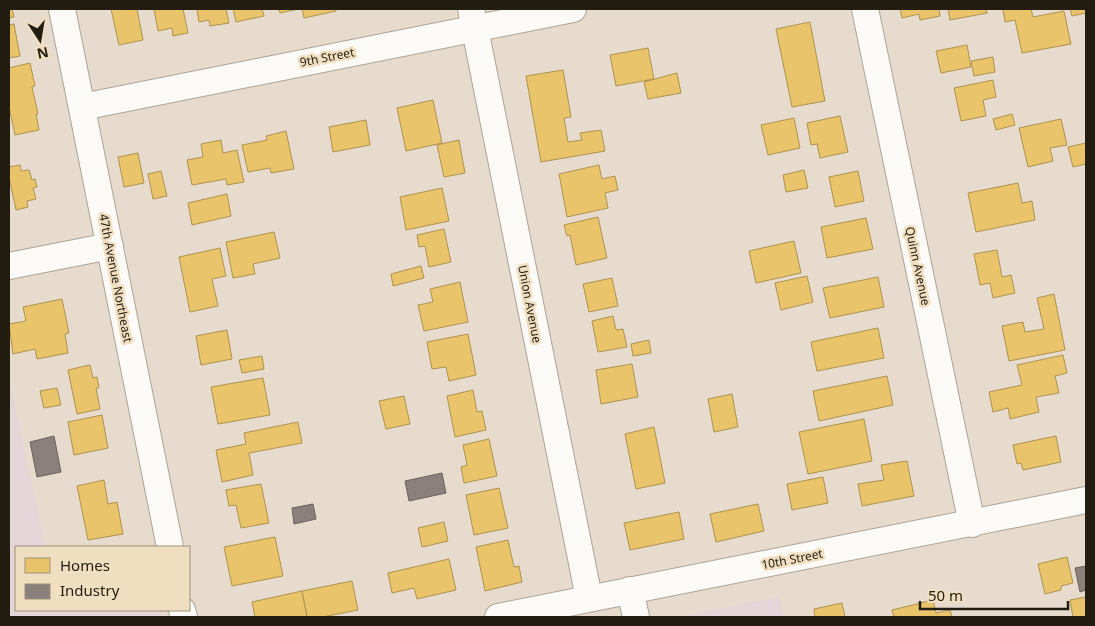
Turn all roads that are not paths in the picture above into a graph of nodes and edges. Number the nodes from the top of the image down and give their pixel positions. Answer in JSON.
{"nodes":[{"id":1,"x":62,"y":9,"type":"edge"},
{"id":2,"x":573,"y":9,"type":"edge"},
{"id":3,"x":865,"y":9,"type":"edge"},
{"id":4,"x":473,"y":18,"type":"edge"},
{"id":5,"x":82,"y":107,"type":"junction"},
{"id":6,"x":110,"y":246,"type":"junction"},
{"id":7,"x":9,"y":266,"type":"edge"},
{"id":8,"x":1086,"y":500,"type":"edge"},
{"id":9,"x":972,"y":524,"type":"junction"},
{"id":10,"x":170,"y":546,"type":"edge"},
{"id":11,"x":630,"y":590,"type":"junction"},
{"id":12,"x":576,"y":606,"type":"edge"},
{"id":13,"x":498,"y":617,"type":"edge"},
{"id":14,"x":636,"y":617,"type":"edge"}],
"edges":[{"from":1,"to":5,"type":"street","name":"47th Avenue Northeast"},
{"from":2,"to":4,"type":"street","name":"9th Street"},
{"from":3,"to":9,"type":"street","name":"Quinn Avenue"},
{"from":4,"to":5,"type":"street","name":"9th Street"},
{"from":4,"to":12,"type":"street","name":"Union Avenue"},
{"from":5,"to":6,"type":"street","name":"47th Avenue Northeast"},
{"from":6,"to":7,"type":"street"},
{"from":6,"to":10,"type":"street","name":"47th Avenue Northeast"},
{"from":8,"to":9,"type":"street","name":"10th Street"},
{"from":9,"to":11,"type":"street","name":"10th Street"},
{"from":11,"to":12,"type":"street","name":"10th Street"},
{"from":11,"to":14,"type":"street"},
{"from":12,"to":13,"type":"street","name":"10th Street"}]}
